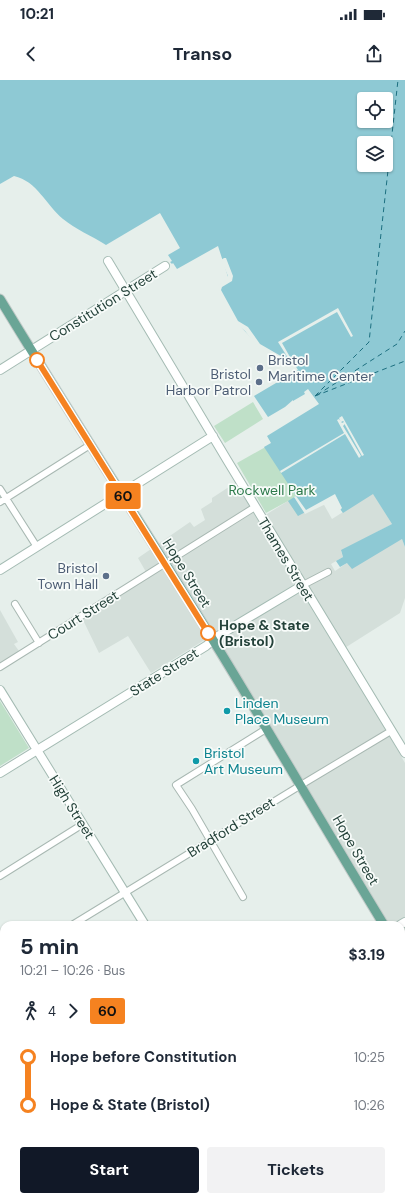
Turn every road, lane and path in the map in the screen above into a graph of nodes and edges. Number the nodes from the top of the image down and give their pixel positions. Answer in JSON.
{"nodes":[{"id":1,"x":108,"y":261,"type":"dead end"},
{"id":2,"x":165,"y":266,"type":"dead end"},
{"id":3,"x":126,"y":291,"type":"junction"},
{"id":4,"x":0,"y":299,"type":"edge"},
{"id":5,"x":31,"y":350,"type":"junction"},
{"id":6,"x":0,"y":370,"type":"edge"},
{"id":7,"x":213,"y":436,"type":"junction"},
{"id":8,"x":90,"y":445,"type":"junction"},
{"id":9,"x":0,"y":489,"type":"edge"},
{"id":10,"x":122,"y":494,"type":"junction"},
{"id":11,"x":3,"y":500,"type":"edge"},
{"id":12,"x":255,"y":507,"type":"junction"},
{"id":13,"x":37,"y":547,"type":"junction"},
{"id":14,"x":165,"y":563,"type":"junction"},
{"id":15,"x":0,"y":570,"type":"edge"},
{"id":16,"x":328,"y":572,"type":"dead end"},
{"id":17,"x":303,"y":585,"type":"junction"},
{"id":18,"x":15,"y":604,"type":"dead end"},
{"id":19,"x":212,"y":640,"type":"junction"},
{"id":20,"x":39,"y":643,"type":"junction"},
{"id":21,"x":0,"y":667,"type":"edge"},
{"id":22,"x":0,"y":690,"type":"edge"},
{"id":23,"x":266,"y":728,"type":"junction"},
{"id":24,"x":391,"y":731,"type":"junction"},
{"id":25,"x":37,"y":750,"type":"junction"},
{"id":26,"x":405,"y":753,"type":"edge"},
{"id":27,"x":0,"y":773,"type":"edge"},
{"id":28,"x":301,"y":784,"type":"junction"},
{"id":29,"x":83,"y":824,"type":"junction"},
{"id":30,"x":210,"y":840,"type":"junction"},
{"id":31,"x":0,"y":876,"type":"edge"},
{"id":32,"x":125,"y":892,"type":"junction"},
{"id":33,"x":243,"y":897,"type":"dead end"},
{"id":34,"x":78,"y":921,"type":"edge"},
{"id":35,"x":143,"y":921,"type":"edge"},
{"id":36,"x":382,"y":921,"type":"edge"}],
"edges":[{"from":1,"to":3,"type":"street","name":"Thames Street"},
{"from":2,"to":3,"type":"street","name":"Constitution Street"},
{"from":3,"to":5,"type":"street","name":"Constitution Street"},
{"from":3,"to":7,"type":"street","name":"Thames Street"},
{"from":4,"to":5,"type":"main road","name":"Hope Street"},
{"from":5,"to":6,"type":"street","name":"Constitution Street"},
{"from":5,"to":8,"type":"main road","name":"Hope Street"},
{"from":7,"to":10,"type":"street"},
{"from":7,"to":12,"type":"street","name":"Thames Street"},
{"from":8,"to":10,"type":"main road","name":"Hope Street"},
{"from":8,"to":11,"type":"street"},
{"from":9,"to":11,"type":"street"},
{"from":10,"to":13,"type":"street"},
{"from":10,"to":14,"type":"main road","name":"Hope Street"},
{"from":11,"to":13,"type":"street"},
{"from":12,"to":14,"type":"street","name":"Court Street"},
{"from":12,"to":17,"type":"street","name":"Thames Street"},
{"from":13,"to":15,"type":"street"},
{"from":14,"to":19,"type":"main road","name":"Hope Street"},
{"from":14,"to":20,"type":"street","name":"Court Street"},
{"from":16,"to":17,"type":"street","name":"State Street"},
{"from":17,"to":19,"type":"street","name":"State Street"},
{"from":17,"to":24,"type":"street","name":"Thames Street"},
{"from":18,"to":20,"type":"street"},
{"from":19,"to":23,"type":"main road","name":"Hope Street"},
{"from":19,"to":25,"type":"street","name":"State Street"},
{"from":20,"to":21,"type":"street","name":"Court Street"},
{"from":22,"to":25,"type":"street","name":"High Street"},
{"from":23,"to":28,"type":"main road","name":"Hope Street"},
{"from":23,"to":30,"type":"street"},
{"from":24,"to":26,"type":"street","name":"Thames Street"},
{"from":24,"to":28,"type":"street","name":"Bradford Street"},
{"from":25,"to":27,"type":"street","name":"State Street"},
{"from":25,"to":29,"type":"street","name":"High Street"},
{"from":28,"to":30,"type":"street","name":"Bradford Street"},
{"from":28,"to":36,"type":"main road","name":"Hope Street"},
{"from":29,"to":31,"type":"street"},
{"from":29,"to":32,"type":"street","name":"High Street"},
{"from":30,"to":32,"type":"street","name":"Bradford Street"},
{"from":30,"to":33,"type":"street"},
{"from":32,"to":34,"type":"street","name":"Bradford Street"},
{"from":32,"to":35,"type":"street","name":"High Street"}]}
